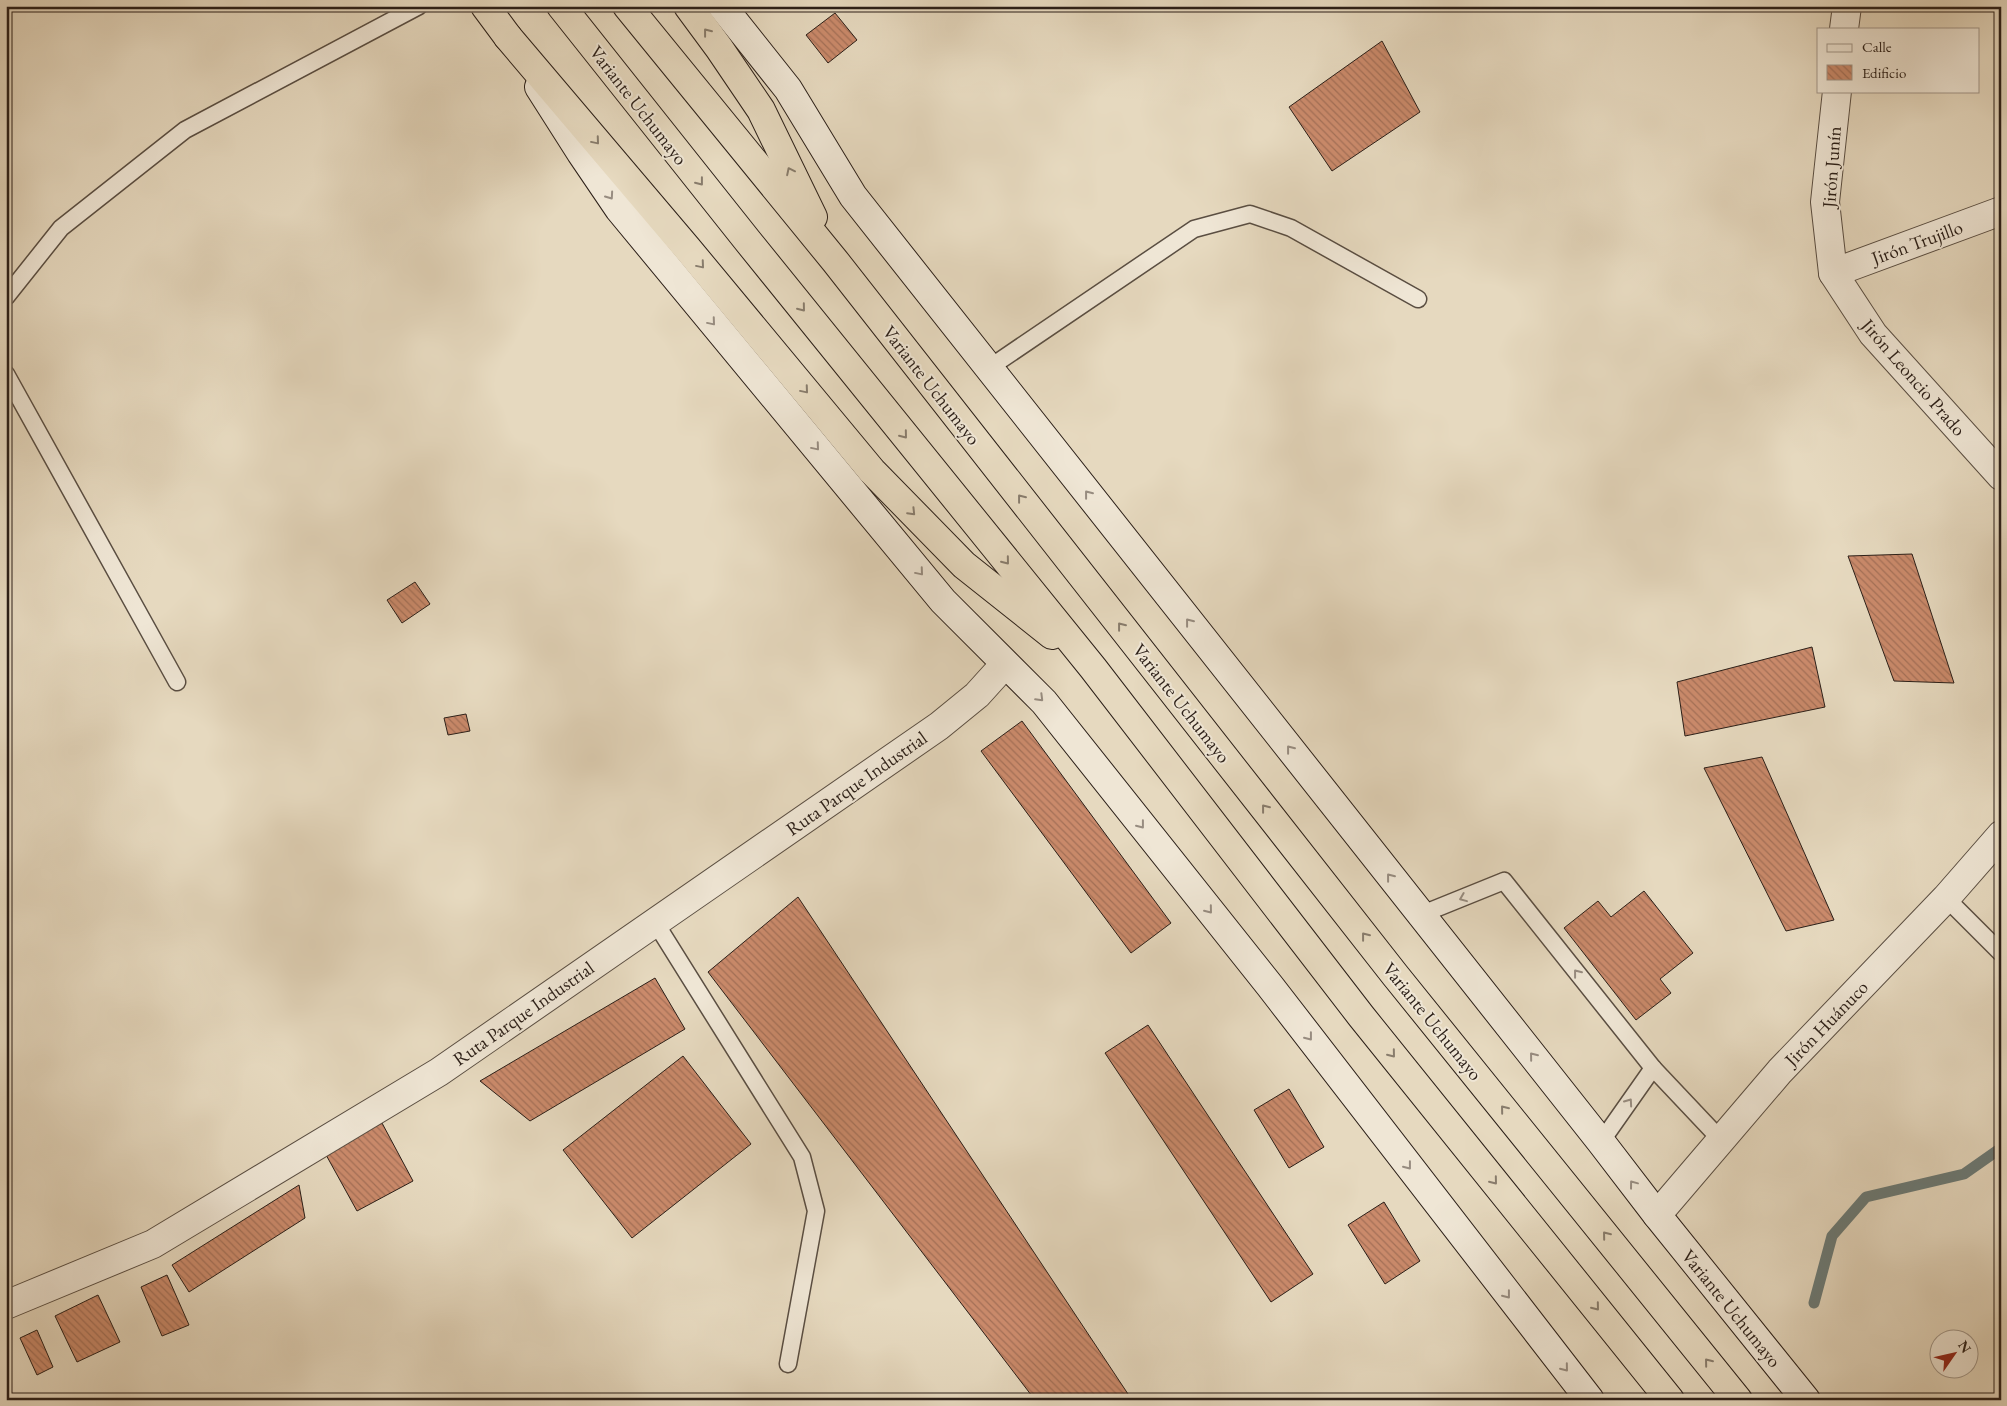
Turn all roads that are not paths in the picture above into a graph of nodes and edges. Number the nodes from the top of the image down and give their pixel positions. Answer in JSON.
{"nodes":[{"id":1,"x":419,"y":6,"type":"edge"},
{"id":2,"x":485,"y":6,"type":"edge"},
{"id":3,"x":561,"y":6,"type":"edge"},
{"id":4,"x":627,"y":6,"type":"edge"},
{"id":5,"x":688,"y":6,"type":"edge"},
{"id":6,"x":722,"y":6,"type":"edge"},
{"id":7,"x":1847,"y":6,"type":"edge"},
{"id":8,"x":1844,"y":28,"type":"edge"},
{"id":9,"x":508,"y":37,"type":"junction"},
{"id":10,"x":1837,"y":92,"type":"edge"},
{"id":11,"x":2001,"y":211,"type":"edge"},
{"id":12,"x":835,"y":262,"type":"junction"},
{"id":13,"x":1833,"y":273,"type":"junction"},
{"id":14,"x":6,"y":297,"type":"edge"},
{"id":15,"x":1418,"y":299,"type":"dead end"},
{"id":16,"x":989,"y":368,"type":"junction"},
{"id":17,"x":6,"y":374,"type":"edge"},
{"id":18,"x":2001,"y":476,"type":"edge"},
{"id":19,"x":1005,"y":664,"type":"junction"},
{"id":20,"x":1093,"y":668,"type":"junction"},
{"id":21,"x":177,"y":682,"type":"dead end"},
{"id":22,"x":2001,"y":835,"type":"edge"},
{"id":23,"x":1946,"y":898,"type":"junction"},
{"id":24,"x":1420,"y":915,"type":"junction"},
{"id":25,"x":655,"y":922,"type":"junction"},
{"id":26,"x":2001,"y":952,"type":"edge"},
{"id":27,"x":1653,"y":1068,"type":"junction"},
{"id":28,"x":1721,"y":1140,"type":"junction"},
{"id":29,"x":1601,"y":1142,"type":"junction"},
{"id":30,"x":1657,"y":1216,"type":"junction"},
{"id":31,"x":6,"y":1305,"type":"edge"},
{"id":32,"x":788,"y":1364,"type":"dead end"},
{"id":33,"x":1590,"y":1400,"type":"edge"},
{"id":34,"x":1670,"y":1400,"type":"edge"},
{"id":35,"x":1738,"y":1400,"type":"edge"},
{"id":36,"x":1806,"y":1400,"type":"edge"}],
"edges":[{"from":1,"to":14,"type":"lane"},
{"from":2,"to":9,"type":"highway"},
{"from":3,"to":20,"type":"highway","name":"Variante Uchumayo","one_way":true},
{"from":4,"to":12,"type":"highway","name":"Variante Uchumayo"},
{"from":12,"to":5,"type":"highway","one_way":true},
{"from":6,"to":16,"type":"main road","name":"Variante Uchumayo"},
{"from":7,"to":8,"type":"main road"},
{"from":9,"to":19,"type":"main road","one_way":true},
{"from":9,"to":20,"type":"highway","one_way":true},
{"from":10,"to":13,"type":"main road","name":"Jirón Junín"},
{"from":11,"to":13,"type":"main road","name":"Jirón Trujillo"},
{"from":35,"to":12,"type":"highway","name":"Variante Uchumayo","one_way":true},
{"from":13,"to":18,"type":"main road","name":"Jirón Leoncio Prado"},
{"from":15,"to":16,"type":"lane"},
{"from":24,"to":16,"type":"main road","name":"Variante Uchumayo","one_way":true},
{"from":17,"to":21,"type":"lane"},
{"from":19,"to":25,"type":"main road","name":"Ruta Parque Industrial"},
{"from":19,"to":33,"type":"main road","one_way":true},
{"from":20,"to":34,"type":"highway","name":"Variante Uchumayo","one_way":true},
{"from":22,"to":23,"type":"main road","name":"Jirón Huánuco"},
{"from":23,"to":26,"type":"lane"},
{"from":23,"to":28,"type":"main road","name":"Jirón Huánuco"},
{"from":27,"to":24,"type":"lane","one_way":true},
{"from":29,"to":24,"type":"main road","name":"Variante Uchumayo","one_way":true},
{"from":25,"to":31,"type":"main road","name":"Ruta Parque Industrial"},
{"from":25,"to":32,"type":"lane"},
{"from":27,"to":28,"type":"lane"},
{"from":29,"to":27,"type":"lane","one_way":true},
{"from":28,"to":30,"type":"main road","name":"Jirón Huánuco"},
{"from":30,"to":29,"type":"main road","name":"Variante Uchumayo","one_way":true},
{"from":30,"to":36,"type":"main road","name":"Variante Uchumayo"}]}
